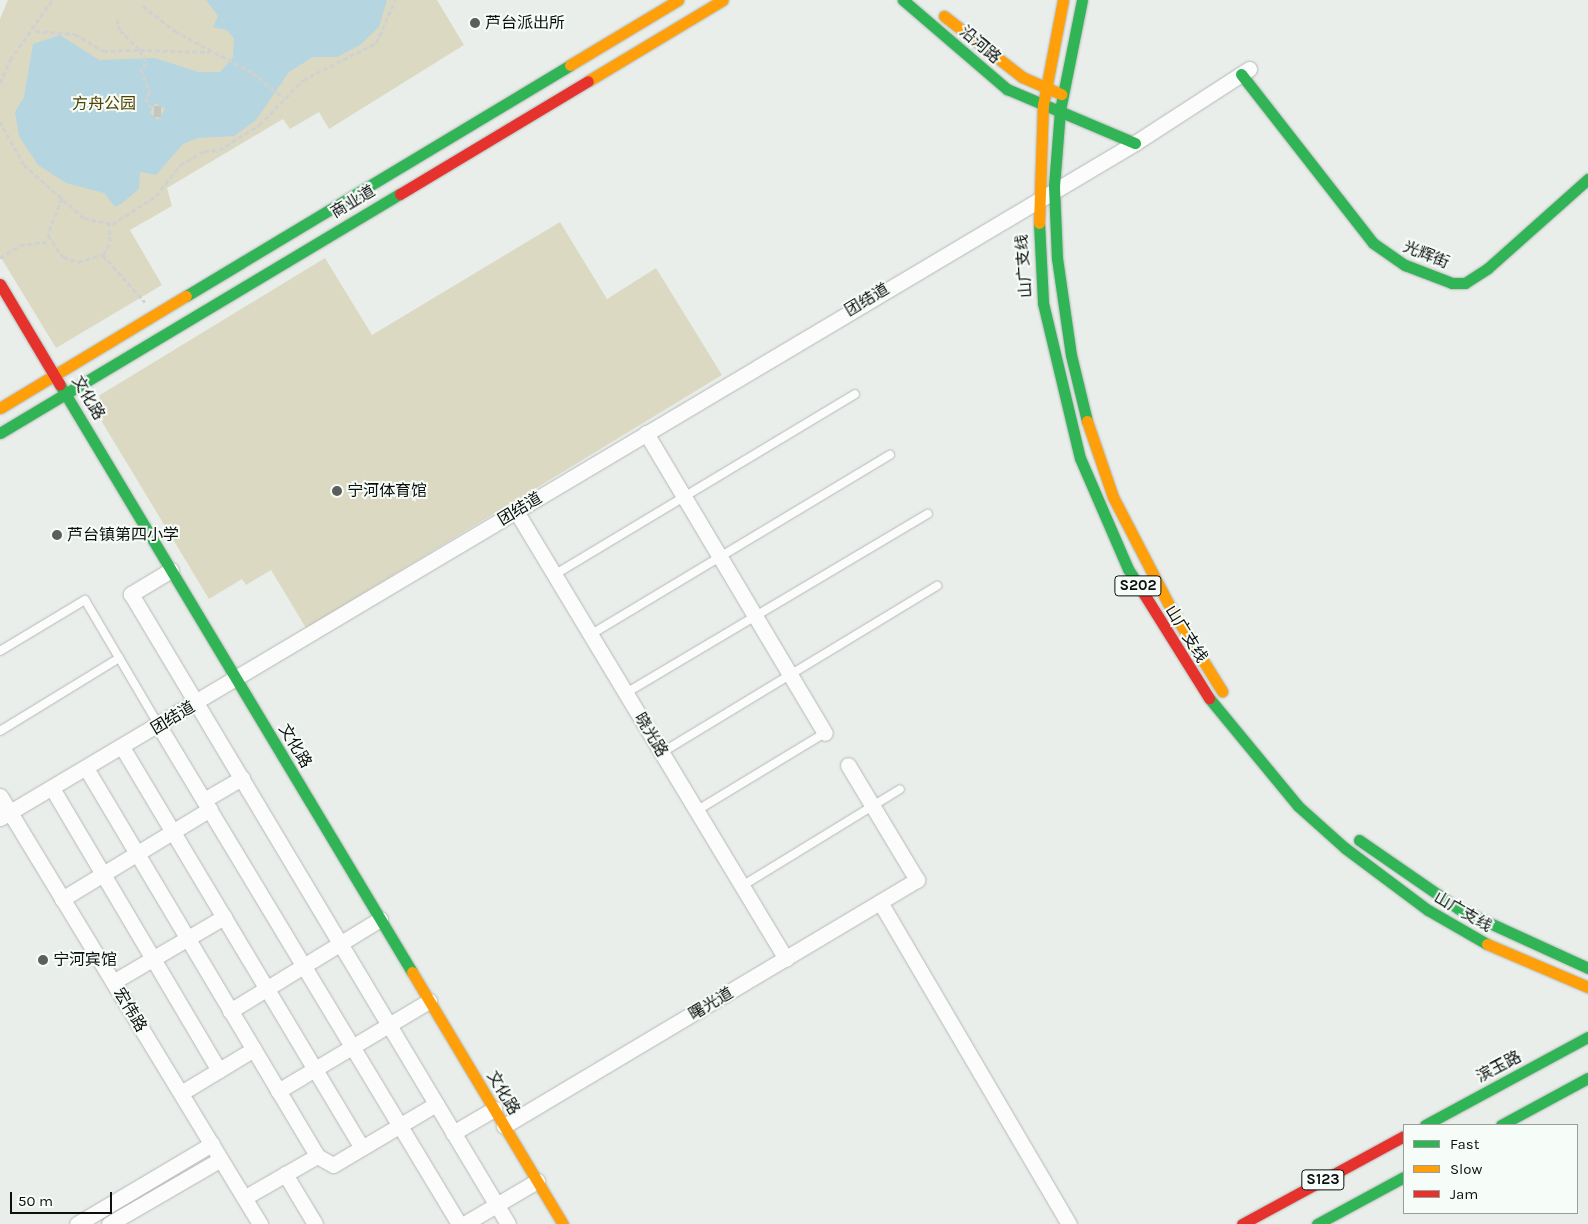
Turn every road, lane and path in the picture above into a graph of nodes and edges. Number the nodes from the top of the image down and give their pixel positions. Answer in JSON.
{"nodes":[{"id":1,"x":52,"y":0,"type":"edge"},
{"id":2,"x":395,"y":0,"type":"edge"},
{"id":3,"x":678,"y":0,"type":"edge"},
{"id":4,"x":723,"y":0,"type":"edge"},
{"id":5,"x":903,"y":0,"type":"edge"},
{"id":6,"x":1063,"y":0,"type":"edge"},
{"id":7,"x":1082,"y":0,"type":"edge"},
{"id":8,"x":143,"y":6,"type":"dead end"},
{"id":9,"x":931,"y":6,"type":"dead end"},
{"id":10,"x":117,"y":19,"type":"dead end"},
{"id":11,"x":35,"y":31,"type":"junction"},
{"id":12,"x":140,"y":50,"type":"junction"},
{"id":13,"x":211,"y":52,"type":"junction"},
{"id":14,"x":1245,"y":71,"type":"junction"},
{"id":15,"x":0,"y":83,"type":"edge"},
{"id":16,"x":1045,"y":88,"type":"junction"},
{"id":17,"x":1062,"y":95,"type":"junction"},
{"id":18,"x":283,"y":97,"type":"junction"},
{"id":19,"x":1043,"y":105,"type":"junction"},
{"id":20,"x":152,"y":108,"type":"dead end"},
{"id":21,"x":1060,"y":110,"type":"junction"},
{"id":22,"x":0,"y":121,"type":"edge"},
{"id":23,"x":1140,"y":139,"type":"junction"},
{"id":24,"x":1588,"y":169,"type":"edge"},
{"id":25,"x":1588,"y":179,"type":"edge"},
{"id":26,"x":1054,"y":187,"type":"junction"},
{"id":27,"x":1038,"y":197,"type":"junction"},
{"id":28,"x":62,"y":198,"type":"junction"},
{"id":29,"x":108,"y":224,"type":"junction"},
{"id":30,"x":50,"y":242,"type":"junction"},
{"id":31,"x":103,"y":256,"type":"junction"},
{"id":32,"x":0,"y":258,"type":"edge"},
{"id":33,"x":0,"y":284,"type":"edge"},
{"id":34,"x":155,"y":315,"type":"junction"},
{"id":35,"x":55,"y":375,"type":"junction"},
{"id":36,"x":66,"y":393,"type":"junction"},
{"id":37,"x":855,"y":394,"type":"dead end"},
{"id":38,"x":0,"y":408,"type":"edge"},
{"id":39,"x":0,"y":433,"type":"edge"},
{"id":40,"x":646,"y":433,"type":"junction"},
{"id":41,"x":890,"y":455,"type":"dead end"},
{"id":42,"x":684,"y":497,"type":"junction"},
{"id":43,"x":516,"y":511,"type":"junction"},
{"id":44,"x":928,"y":514,"type":"dead end"},
{"id":45,"x":720,"y":557,"type":"junction"},
{"id":46,"x":171,"y":570,"type":"junction"},
{"id":47,"x":554,"y":575,"type":"junction"},
{"id":48,"x":937,"y":586,"type":"dead end"},
{"id":49,"x":756,"y":616,"type":"junction"},
{"id":50,"x":590,"y":635,"type":"junction"},
{"id":51,"x":0,"y":651,"type":"edge"},
{"id":52,"x":120,"y":658,"type":"junction"},
{"id":53,"x":790,"y":675,"type":"junction"},
{"id":54,"x":237,"y":680,"type":"junction"},
{"id":55,"x":626,"y":693,"type":"junction"},
{"id":56,"x":197,"y":703,"type":"junction"},
{"id":57,"x":160,"y":726,"type":"junction"},
{"id":58,"x":0,"y":731,"type":"edge"},
{"id":59,"x":825,"y":733,"type":"joint"},
{"id":60,"x":122,"y":747,"type":"junction"},
{"id":61,"x":662,"y":753,"type":"junction"},
{"id":62,"x":848,"y":764,"type":"dead end"},
{"id":63,"x":86,"y":768,"type":"junction"},
{"id":64,"x":1291,"y":776,"type":"dead end"},
{"id":65,"x":242,"y":778,"type":"junction"},
{"id":66,"x":52,"y":788,"type":"junction"},
{"id":67,"x":900,"y":789,"type":"dead end"},
{"id":68,"x":0,"y":796,"type":"edge"},
{"id":69,"x":207,"y":805,"type":"junction"},
{"id":70,"x":872,"y":806,"type":"junction"},
{"id":71,"x":696,"y":811,"type":"junction"},
{"id":72,"x":5,"y":815,"type":"edge"},
{"id":73,"x":173,"y":832,"type":"junction"},
{"id":74,"x":1352,"y":834,"type":"dead end"},
{"id":75,"x":137,"y":853,"type":"junction"},
{"id":76,"x":103,"y":874,"type":"junction"},
{"id":77,"x":742,"y":886,"type":"junction"},
{"id":78,"x":62,"y":899,"type":"junction"},
{"id":79,"x":880,"y":902,"type":"junction"},
{"id":80,"x":224,"y":917,"type":"junction"},
{"id":81,"x":380,"y":919,"type":"junction"},
{"id":82,"x":187,"y":938,"type":"junction"},
{"id":83,"x":341,"y":944,"type":"junction"},
{"id":84,"x":153,"y":958,"type":"junction"},
{"id":85,"x":786,"y":959,"type":"junction"},
{"id":86,"x":304,"y":967,"type":"junction"},
{"id":87,"x":1588,"y":968,"type":"edge"},
{"id":88,"x":113,"y":982,"type":"junction"},
{"id":89,"x":1583,"y":985,"type":"edge"},
{"id":90,"x":267,"y":989,"type":"junction"},
{"id":91,"x":1588,"y":993,"type":"edge"},
{"id":92,"x":428,"y":1001,"type":"junction"},
{"id":93,"x":230,"y":1011,"type":"junction"},
{"id":94,"x":1588,"y":1022,"type":"edge"},
{"id":95,"x":389,"y":1024,"type":"junction"},
{"id":96,"x":1588,"y":1037,"type":"edge"},
{"id":97,"x":352,"y":1046,"type":"junction"},
{"id":98,"x":254,"y":1049,"type":"junction"},
{"id":99,"x":1560,"y":1052,"type":"junction"},
{"id":100,"x":314,"y":1069,"type":"junction"},
{"id":101,"x":219,"y":1070,"type":"junction"},
{"id":102,"x":1588,"y":1078,"type":"edge"},
{"id":103,"x":278,"y":1091,"type":"junction"},
{"id":104,"x":181,"y":1093,"type":"junction"},
{"id":105,"x":436,"y":1104,"type":"junction"},
{"id":106,"x":494,"y":1109,"type":"junction"},
{"id":107,"x":1427,"y":1124,"type":"edge"},
{"id":108,"x":1502,"y":1124,"type":"edge"},
{"id":109,"x":400,"y":1125,"type":"junction"},
{"id":110,"x":504,"y":1126,"type":"junction"},
{"id":111,"x":453,"y":1133,"type":"junction"},
{"id":112,"x":1403,"y":1137,"type":"edge"},
{"id":113,"x":212,"y":1144,"type":"junction"},
{"id":114,"x":362,"y":1148,"type":"junction"},
{"id":115,"x":316,"y":1156,"type":"junction"},
{"id":116,"x":221,"y":1159,"type":"junction"},
{"id":117,"x":285,"y":1174,"type":"junction"},
{"id":118,"x":1403,"y":1178,"type":"edge"},
{"id":119,"x":537,"y":1181,"type":"junction"},
{"id":120,"x":244,"y":1198,"type":"junction"},
{"id":121,"x":497,"y":1205,"type":"junction"},
{"id":122,"x":77,"y":1224,"type":"edge"},
{"id":123,"x":109,"y":1224,"type":"edge"},
{"id":124,"x":260,"y":1224,"type":"edge"},
{"id":125,"x":315,"y":1224,"type":"edge"},
{"id":126,"x":459,"y":1224,"type":"edge"},
{"id":127,"x":464,"y":1224,"type":"edge"},
{"id":128,"x":508,"y":1224,"type":"edge"},
{"id":129,"x":563,"y":1224,"type":"edge"},
{"id":130,"x":1069,"y":1224,"type":"edge"},
{"id":131,"x":1242,"y":1224,"type":"edge"},
{"id":132,"x":1317,"y":1224,"type":"edge"}],
"edges":[{"from":1,"to":11,"type":"path"},
{"from":2,"to":18,"type":"path"},
{"from":3,"to":34,"type":"main road","name":"商业道"},
{"from":4,"to":36,"type":"main road","name":"商业道"},
{"from":5,"to":19,"type":"main road","name":"沿河路"},
{"from":6,"to":16,"type":"main road","name":"山广支线","number":"S202"},
{"from":7,"to":17,"type":"main road","name":"山广支线","number":"S202"},
{"from":8,"to":13,"type":"path"},
{"from":9,"to":16,"type":"main road","name":"沿河路"},
{"from":10,"to":12,"type":"path"},
{"from":11,"to":12,"type":"path"},
{"from":11,"to":15,"type":"path"},
{"from":12,"to":13,"type":"path"},
{"from":12,"to":20,"type":"path"},
{"from":13,"to":18,"type":"path"},
{"from":14,"to":23,"type":"street","name":"团结道"},
{"from":14,"to":24,"type":"main road","name":"光辉街"},
{"from":14,"to":25,"type":"main road","name":"光辉街"},
{"from":16,"to":17,"type":"main road","name":"沿河路"},
{"from":16,"to":19,"type":"main road","name":"山广支线","number":"S202"},
{"from":17,"to":21,"type":"main road","name":"山广支线","number":"S202"},
{"from":17,"to":23,"type":"main road","name":"沿河路"},
{"from":18,"to":29,"type":"path"},
{"from":19,"to":21,"type":"main road"},
{"from":19,"to":27,"type":"main road","name":"山广支线","number":"S202"},
{"from":21,"to":23,"type":"main road"},
{"from":21,"to":26,"type":"main road","name":"山广支线","number":"S202"},
{"from":22,"to":28,"type":"path"},
{"from":23,"to":26,"type":"street","name":"团结道"},
{"from":26,"to":27,"type":"street","name":"团结道"},
{"from":26,"to":64,"type":"main road","name":"山广支线","number":"S202"},
{"from":27,"to":40,"type":"street","name":"团结道"},
{"from":27,"to":89,"type":"main road","name":"山广支线","number":"S202"},
{"from":28,"to":29,"type":"path"},
{"from":28,"to":30,"type":"path"},
{"from":29,"to":31,"type":"path"},
{"from":30,"to":31,"type":"path"},
{"from":30,"to":32,"type":"path"},
{"from":31,"to":34,"type":"path"},
{"from":33,"to":35,"type":"main road","name":"文化路"},
{"from":34,"to":35,"type":"main road","name":"商业道"},
{"from":35,"to":36,"type":"main road","name":"文化路"},
{"from":35,"to":38,"type":"main road","name":"商业道"},
{"from":36,"to":39,"type":"main road","name":"商业道"},
{"from":36,"to":46,"type":"main road","name":"文化路"},
{"from":37,"to":42,"type":"lane"},
{"from":40,"to":42,"type":"street"},
{"from":40,"to":43,"type":"street","name":"团结道"},
{"from":41,"to":45,"type":"lane"},
{"from":42,"to":45,"type":"street"},
{"from":42,"to":47,"type":"lane"},
{"from":43,"to":47,"type":"street","name":"晓光路"},
{"from":43,"to":54,"type":"street","name":"团结道"},
{"from":44,"to":49,"type":"lane"},
{"from":45,"to":49,"type":"street"},
{"from":45,"to":50,"type":"lane"},
{"from":46,"to":54,"type":"main road","name":"文化路"},
{"from":46,"to":56,"type":"street"},
{"from":47,"to":50,"type":"street","name":"晓光路"},
{"from":48,"to":53,"type":"lane"},
{"from":49,"to":53,"type":"street"},
{"from":49,"to":55,"type":"lane"},
{"from":50,"to":55,"type":"street","name":"晓光路"},
{"from":51,"to":52,"type":"lane"},
{"from":52,"to":57,"type":"lane"},
{"from":52,"to":58,"type":"lane"},
{"from":53,"to":59,"type":"street"},
{"from":53,"to":61,"type":"lane"},
{"from":54,"to":56,"type":"street","name":"团结道"},
{"from":54,"to":81,"type":"main road","name":"文化路"},
{"from":55,"to":61,"type":"street","name":"晓光路"},
{"from":56,"to":57,"type":"street","name":"团结道"},
{"from":56,"to":65,"type":"street"},
{"from":57,"to":60,"type":"street","name":"团结道"},
{"from":57,"to":69,"type":"street"},
{"from":59,"to":71,"type":"lane"},
{"from":60,"to":63,"type":"street","name":"团结道"},
{"from":60,"to":73,"type":"street"},
{"from":61,"to":71,"type":"street","name":"晓光路"},
{"from":62,"to":70,"type":"street"},
{"from":63,"to":66,"type":"street","name":"团结道"},
{"from":63,"to":75,"type":"street"},
{"from":65,"to":69,"type":"street"},
{"from":65,"to":83,"type":"street"},
{"from":66,"to":72,"type":"street","name":"团结道"},
{"from":66,"to":76,"type":"street"},
{"from":67,"to":70,"type":"lane"},
{"from":68,"to":72,"type":"street","name":"宏伟路"},
{"from":69,"to":73,"type":"street"},
{"from":69,"to":86,"type":"street"},
{"from":70,"to":77,"type":"lane"},
{"from":70,"to":79,"type":"street","name":"曙光道"},
{"from":71,"to":77,"type":"street","name":"晓光路"},
{"from":72,"to":78,"type":"street","name":"宏伟路"},
{"from":73,"to":75,"type":"street"},
{"from":73,"to":80,"type":"street"},
{"from":74,"to":87,"type":"main road","name":"山广支线"},
{"from":75,"to":76,"type":"street"},
{"from":75,"to":82,"type":"street"},
{"from":76,"to":78,"type":"street"},
{"from":76,"to":84,"type":"street"},
{"from":77,"to":85,"type":"street","name":"晓光路"},
{"from":78,"to":88,"type":"street","name":"宏伟路"},
{"from":79,"to":85,"type":"street","name":"曙光道"},
{"from":79,"to":130,"type":"street"},
{"from":80,"to":82,"type":"street"},
{"from":80,"to":90,"type":"street"},
{"from":81,"to":83,"type":"street"},
{"from":81,"to":92,"type":"main road","name":"文化路"},
{"from":82,"to":84,"type":"street"},
{"from":82,"to":93,"type":"street"},
{"from":83,"to":86,"type":"street"},
{"from":83,"to":95,"type":"street"},
{"from":84,"to":88,"type":"street"},
{"from":84,"to":101,"type":"street"},
{"from":85,"to":110,"type":"street","name":"曙光道"},
{"from":86,"to":90,"type":"street"},
{"from":86,"to":97,"type":"street"},
{"from":88,"to":104,"type":"street","name":"宏伟路"},
{"from":89,"to":91,"type":"main road","name":"山广支线"},
{"from":90,"to":93,"type":"street"},
{"from":90,"to":100,"type":"street"},
{"from":92,"to":95,"type":"street"},
{"from":92,"to":106,"type":"main road","name":"文化路"},
{"from":93,"to":98,"type":"street"},
{"from":94,"to":99,"type":"main road"},
{"from":95,"to":97,"type":"street"},
{"from":95,"to":105,"type":"street"},
{"from":96,"to":99,"type":"main road","name":"滨玉路"},
{"from":97,"to":100,"type":"street"},
{"from":97,"to":109,"type":"street"},
{"from":98,"to":101,"type":"street"},
{"from":98,"to":103,"type":"street"},
{"from":99,"to":107,"type":"main road","name":"滨玉路"},
{"from":100,"to":103,"type":"street"},
{"from":100,"to":114,"type":"street"},
{"from":101,"to":104,"type":"street"},
{"from":102,"to":108,"type":"main road"},
{"from":103,"to":115,"type":"street"},
{"from":104,"to":113,"type":"street","name":"宏伟路"},
{"from":105,"to":109,"type":"street"},
{"from":105,"to":111,"type":"street"},
{"from":106,"to":110,"type":"main road","name":"文化路"},
{"from":106,"to":111,"type":"street"},
{"from":109,"to":114,"type":"street"},
{"from":109,"to":126,"type":"street"},
{"from":110,"to":119,"type":"main road","name":"文化路"},
{"from":111,"to":121,"type":"street"},
{"from":112,"to":131,"type":"main road","number":"S123"},
{"from":113,"to":116,"type":"street","name":"宏伟路"},
{"from":113,"to":122,"type":"street"},
{"from":114,"to":115,"type":"street"},
{"from":115,"to":117,"type":"street"},
{"from":116,"to":120,"type":"street","name":"宏伟路"},
{"from":116,"to":123,"type":"street"},
{"from":117,"to":120,"type":"street"},
{"from":117,"to":125,"type":"street"},
{"from":118,"to":132,"type":"main road","number":"S123"},
{"from":119,"to":121,"type":"street"},
{"from":119,"to":129,"type":"main road","name":"文化路"},
{"from":120,"to":124,"type":"street","name":"宏伟路"},
{"from":121,"to":127,"type":"street"},
{"from":121,"to":128,"type":"street"}]}
